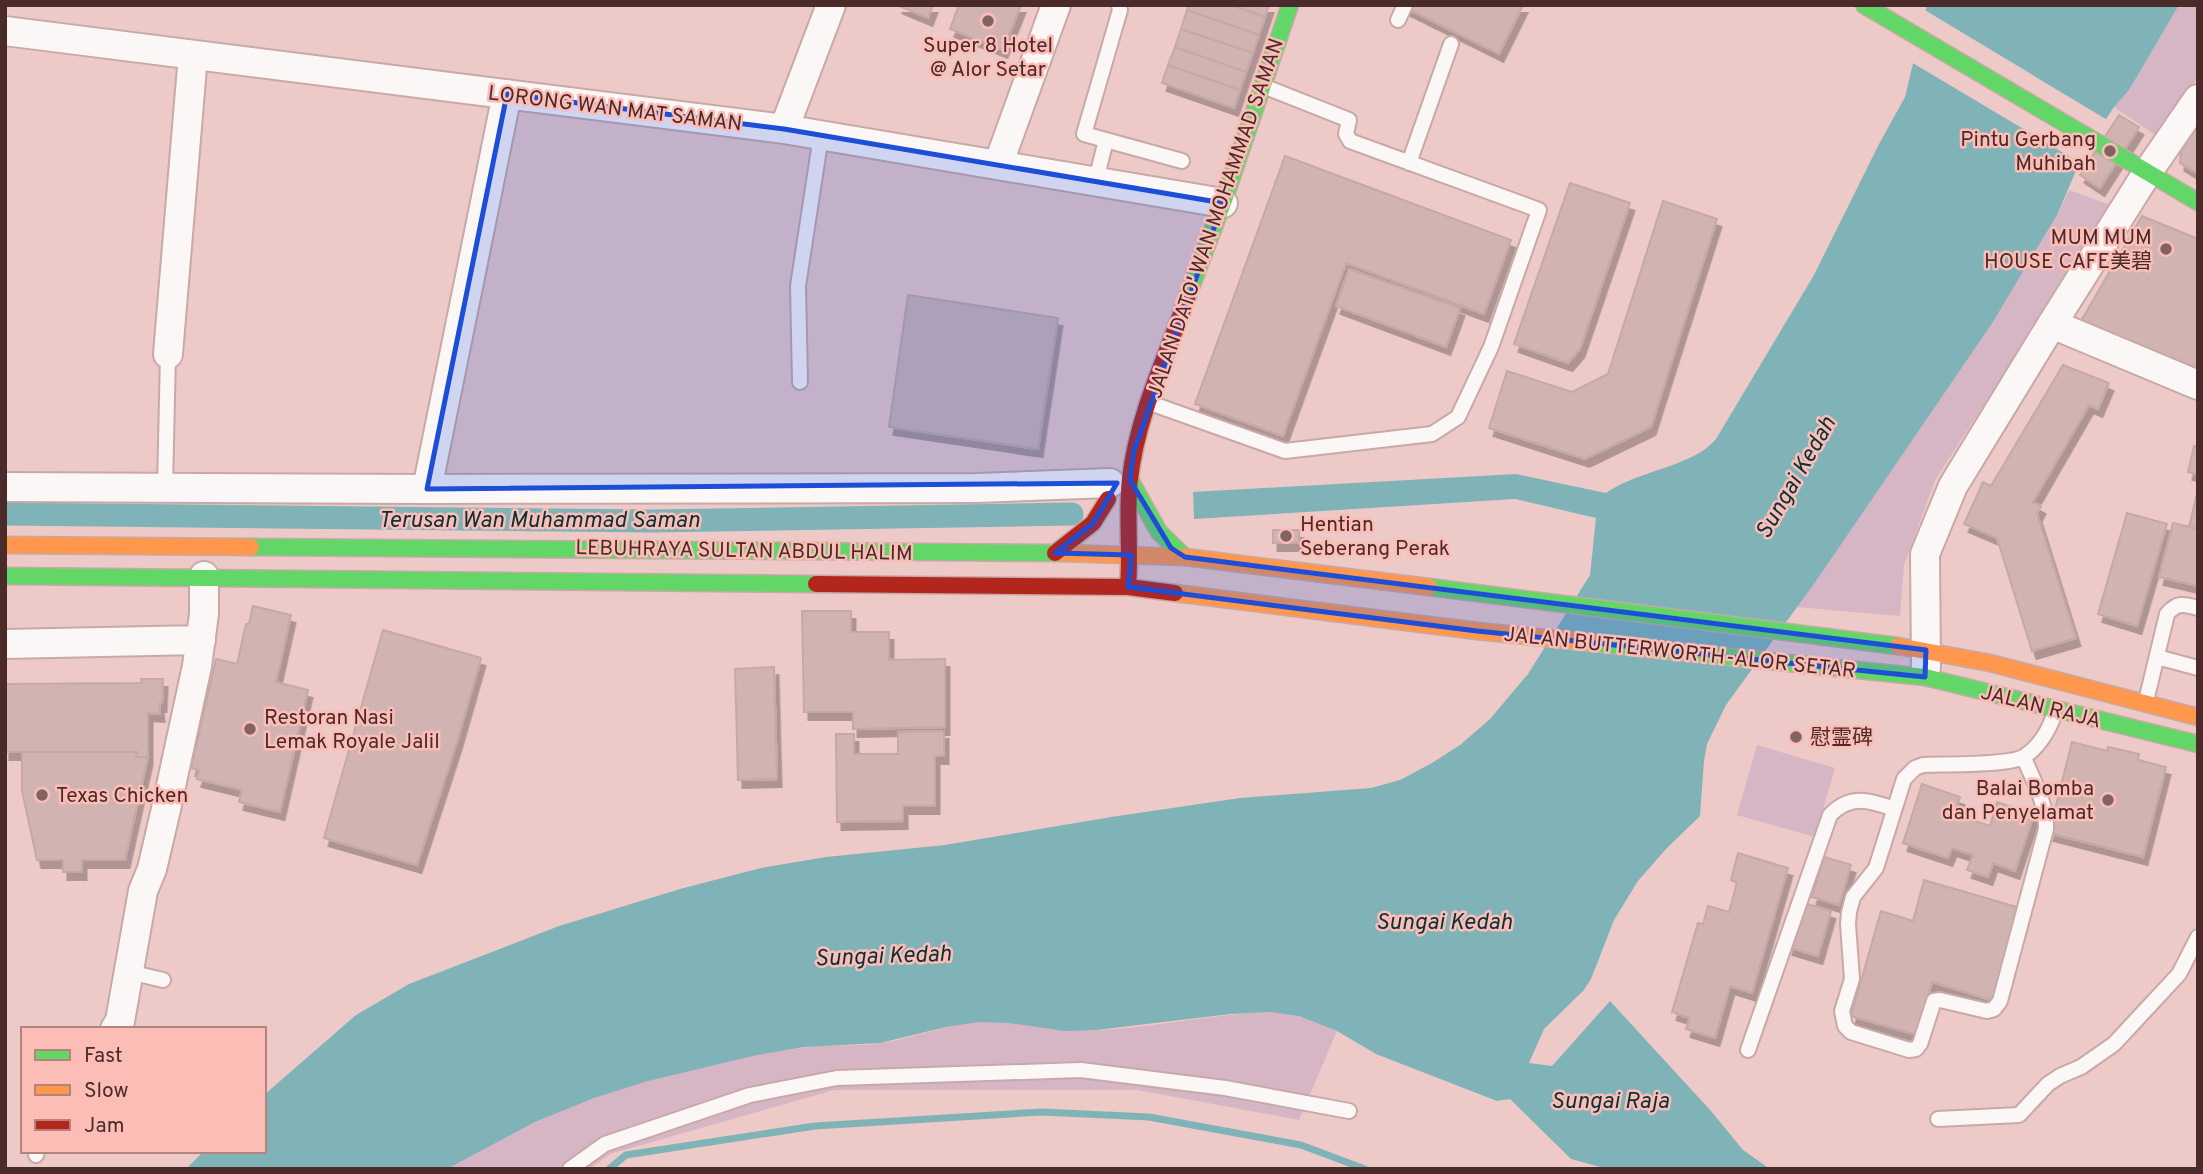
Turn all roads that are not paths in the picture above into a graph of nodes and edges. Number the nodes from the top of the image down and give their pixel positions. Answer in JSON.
{"nodes":[{"id":1,"x":831,"y":5,"type":"edge"},
{"id":2,"x":1056,"y":5,"type":"edge"},
{"id":3,"x":1119,"y":5,"type":"edge"},
{"id":4,"x":1290,"y":5,"type":"edge"},
{"id":5,"x":1405,"y":5,"type":"edge"},
{"id":6,"x":1880,"y":12,"type":"edge"},
{"id":7,"x":1398,"y":20,"type":"dead end"},
{"id":8,"x":5,"y":31,"type":"edge"},
{"id":9,"x":1451,"y":44,"type":"dead end"},
{"id":10,"x":193,"y":55,"type":"junction"},
{"id":11,"x":1261,"y":86,"type":"junction"},
{"id":12,"x":507,"y":94,"type":"junction"},
{"id":13,"x":2198,"y":99,"type":"edge"},
{"id":14,"x":784,"y":130,"type":"junction"},
{"id":15,"x":821,"y":136,"type":"junction"},
{"id":16,"x":1106,"y":140,"type":"junction"},
{"id":17,"x":1182,"y":161,"type":"dead end"},
{"id":18,"x":1409,"y":163,"type":"junction"},
{"id":19,"x":998,"y":165,"type":"junction"},
{"id":20,"x":2137,"y":167,"type":"junction"},
{"id":21,"x":1096,"y":180,"type":"junction"},
{"id":22,"x":2198,"y":202,"type":"edge"},
{"id":23,"x":1223,"y":203,"type":"junction"},
{"id":24,"x":2052,"y":324,"type":"junction"},
{"id":25,"x":168,"y":354,"type":"joint"},
{"id":26,"x":800,"y":382,"type":"dead end"},
{"id":27,"x":2198,"y":385,"type":"edge"},
{"id":28,"x":1149,"y":403,"type":"junction"},
{"id":29,"x":5,"y":487,"type":"edge"},
{"id":30,"x":164,"y":487,"type":"junction"},
{"id":31,"x":1116,"y":488,"type":"junction"},
{"id":32,"x":427,"y":489,"type":"junction"},
{"id":33,"x":5,"y":545,"type":"edge"},
{"id":34,"x":1055,"y":553,"type":"junction"},
{"id":35,"x":1131,"y":555,"type":"junction"},
{"id":36,"x":1185,"y":557,"type":"junction"},
{"id":37,"x":1106,"y":571,"type":"junction"},
{"id":38,"x":5,"y":576,"type":"edge"},
{"id":39,"x":204,"y":576,"type":"junction"},
{"id":40,"x":1128,"y":587,"type":"junction"},
{"id":41,"x":1481,"y":594,"type":"joint"},
{"id":42,"x":2198,"y":608,"type":"edge"},
{"id":43,"x":1477,"y":631,"type":"joint"},
{"id":44,"x":201,"y":640,"type":"junction"},
{"id":45,"x":5,"y":644,"type":"edge"},
{"id":46,"x":1887,"y":644,"type":"joint"},
{"id":47,"x":2157,"y":657,"type":"junction"},
{"id":48,"x":1926,"y":664,"type":"junction"},
{"id":49,"x":2198,"y":668,"type":"edge"},
{"id":50,"x":1884,"y":673,"type":"joint"},
{"id":51,"x":2063,"y":682,"type":"junction"},
{"id":52,"x":2145,"y":704,"type":"junction"},
{"id":53,"x":2055,"y":710,"type":"junction"},
{"id":54,"x":2198,"y":717,"type":"edge"},
{"id":55,"x":2139,"y":731,"type":"junction"},
{"id":56,"x":2198,"y":744,"type":"edge"},
{"id":57,"x":2024,"y":758,"type":"junction"},
{"id":58,"x":1894,"y":809,"type":"junction"},
{"id":59,"x":2198,"y":937,"type":"edge"},
{"id":60,"x":129,"y":972,"type":"junction"},
{"id":61,"x":163,"y":980,"type":"dead end"},
{"id":62,"x":116,"y":1027,"type":"edge"},
{"id":63,"x":1748,"y":1050,"type":"dead end"},
{"id":64,"x":1349,"y":1111,"type":"dead end"},
{"id":65,"x":1938,"y":1119,"type":"dead end"},
{"id":66,"x":570,"y":1169,"type":"edge"}],
"edges":[{"from":1,"to":14,"type":"street"},
{"from":2,"to":19,"type":"street"},
{"from":3,"to":16,"type":"lane"},
{"from":4,"to":11,"type":"main road","name":"JALAN DATO' WAN MOHAMMAD SAMAN"},
{"from":5,"to":7,"type":"lane"},
{"from":6,"to":20,"type":"main road"},
{"from":8,"to":10,"type":"street","name":"LORONG WAN MAT SAMAN"},
{"from":9,"to":18,"type":"lane"},
{"from":10,"to":12,"type":"street","name":"LORONG WAN MAT SAMAN"},
{"from":10,"to":25,"type":"street"},
{"from":11,"to":18,"type":"lane"},
{"from":11,"to":23,"type":"main road","name":"JALAN DATO' WAN MOHAMMAD SAMAN"},
{"from":12,"to":14,"type":"street","name":"LORONG WAN MAT SAMAN"},
{"from":12,"to":32,"type":"street"},
{"from":13,"to":20,"type":"street"},
{"from":14,"to":15,"type":"street","name":"LORONG WAN MAT SAMAN"},
{"from":15,"to":19,"type":"street","name":"LORONG WAN MAT SAMAN"},
{"from":15,"to":26,"type":"lane"},
{"from":16,"to":17,"type":"lane"},
{"from":16,"to":21,"type":"lane"},
{"from":18,"to":28,"type":"lane"},
{"from":19,"to":21,"type":"street","name":"LORONG WAN MAT SAMAN"},
{"from":20,"to":22,"type":"main road"},
{"from":20,"to":24,"type":"street"},
{"from":21,"to":23,"type":"street","name":"LORONG WAN MAT SAMAN"},
{"from":23,"to":28,"type":"main road","name":"JALAN DATO' WAN MOHAMMAD SAMAN"},
{"from":24,"to":27,"type":"street"},
{"from":24,"to":48,"type":"street"},
{"from":25,"to":30,"type":"lane"},
{"from":28,"to":31,"type":"main road","name":"JALAN DATO' WAN MOHAMMAD SAMAN"},
{"from":29,"to":30,"type":"street"},
{"from":30,"to":32,"type":"street"},
{"from":31,"to":32,"type":"street"},
{"from":31,"to":34,"type":"main road"},
{"from":31,"to":35,"type":"main road","name":"JALAN DATO' WAN MOHAMMAD SAMAN"},
{"from":31,"to":36,"type":"main road"},
{"from":31,"to":37,"type":"main road","name":"JALAN DATO' WAN MOHAMMAD SAMAN"},
{"from":33,"to":34,"type":"main road","name":"LEBUHRAYA SULTAN ABDUL HALIM"},
{"from":34,"to":37,"type":"main road","name":"LEBUHRAYA SULTAN ABDUL HALIM"},
{"from":35,"to":36,"type":"main road","name":"LEBUHRAYA SULTAN ABDUL HALIM"},
{"from":35,"to":37,"type":"main road","name":"LEBUHRAYA SULTAN ABDUL HALIM"},
{"from":35,"to":40,"type":"main road","name":"JALAN DATO' WAN MOHAMMAD SAMAN"},
{"from":36,"to":41,"type":"main road","name":"LEBUHRAYA SULTAN ABDUL HALIM"},
{"from":37,"to":39,"type":"main road","name":"LEBUHRAYA SULTAN ABDUL HALIM"},
{"from":37,"to":40,"type":"main road","name":"LEBUHRAYA SULTAN ABDUL HALIM"},
{"from":38,"to":39,"type":"main road","name":"LEBUHRAYA SULTAN ABDUL HALIM"},
{"from":39,"to":44,"type":"street"},
{"from":40,"to":43,"type":"main road","name":"LEBUHRAYA SULTAN ABDUL HALIM"},
{"from":41,"to":46,"type":"main road","name":"JALAN BUTTERWORTH-ALOR SETAR"},
{"from":42,"to":47,"type":"lane"},
{"from":43,"to":50,"type":"main road","name":"JALAN BUTTERWORTH-ALOR SETAR"},
{"from":44,"to":45,"type":"street"},
{"from":44,"to":60,"type":"street"},
{"from":46,"to":48,"type":"main road","name":"JALAN RAJA"},
{"from":47,"to":49,"type":"lane"},
{"from":47,"to":52,"type":"lane"},
{"from":48,"to":50,"type":"main road","name":"JALAN RAJA"},
{"from":48,"to":51,"type":"main road","name":"JALAN RAJA"},
{"from":48,"to":53,"type":"main road","name":"JALAN RAJA"},
{"from":51,"to":52,"type":"main road","name":"JALAN RAJA"},
{"from":51,"to":53,"type":"lane"},
{"from":52,"to":54,"type":"main road","name":"JALAN RAJA"},
{"from":52,"to":55,"type":"lane"},
{"from":53,"to":55,"type":"main road","name":"JALAN RAJA"},
{"from":53,"to":57,"type":"lane"},
{"from":55,"to":56,"type":"main road","name":"JALAN RAJA"},
{"from":57,"to":58,"type":"lane"},
{"from":57,"to":58,"type":"lane"},
{"from":58,"to":63,"type":"lane"},
{"from":59,"to":65,"type":"lane"},
{"from":60,"to":61,"type":"lane"},
{"from":60,"to":62,"type":"street"},
{"from":64,"to":66,"type":"lane"}]}
